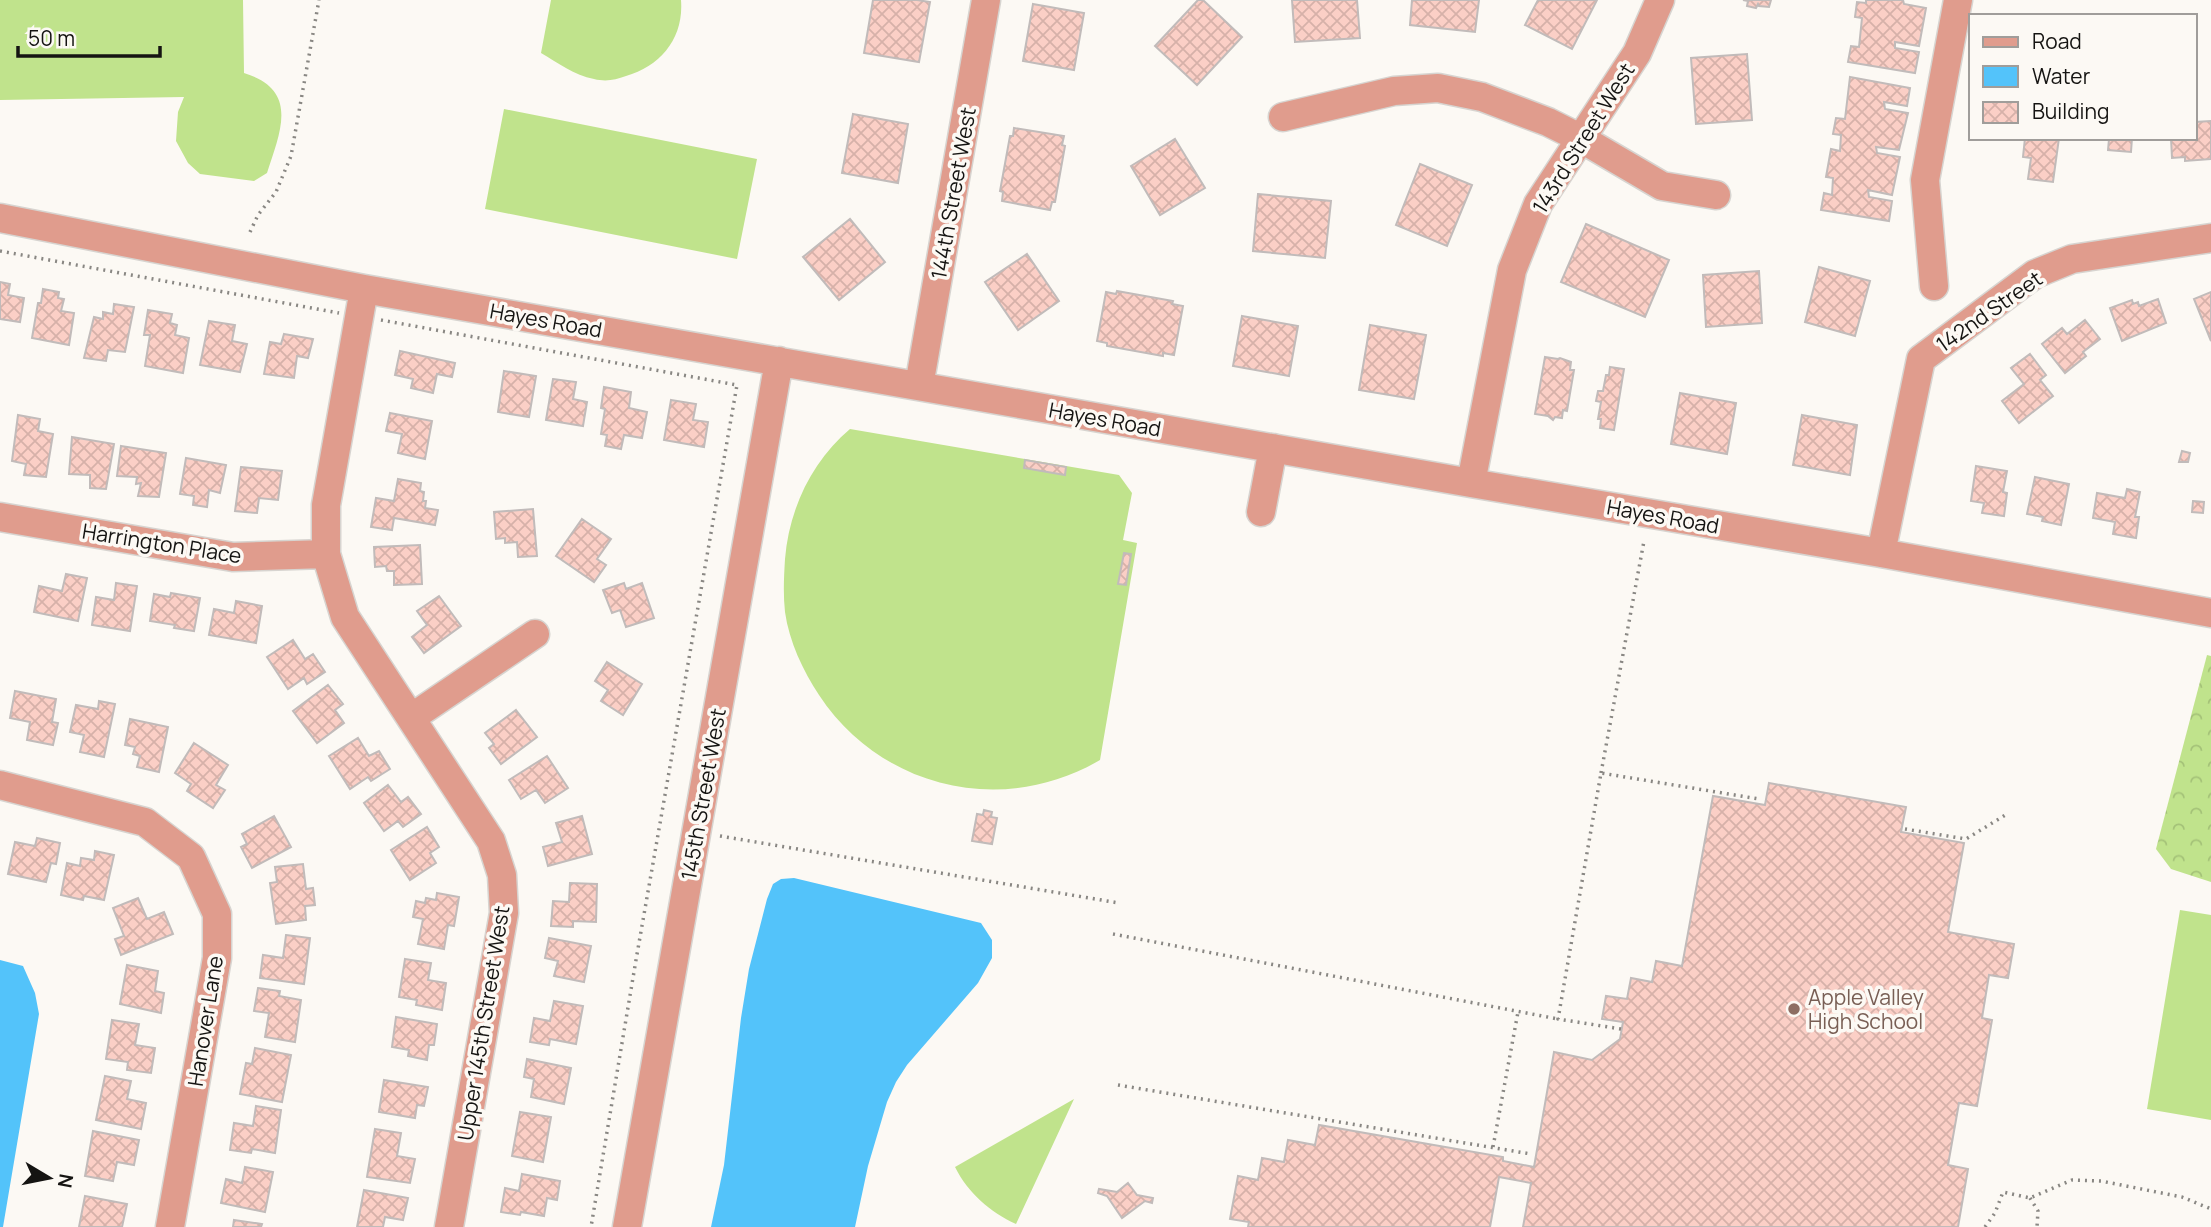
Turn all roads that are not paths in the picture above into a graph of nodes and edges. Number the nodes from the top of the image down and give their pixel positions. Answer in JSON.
{"nodes":[{"id":1,"x":986,"y":0,"type":"edge"},
{"id":2,"x":1660,"y":0,"type":"edge"},
{"id":3,"x":1958,"y":0,"type":"edge"},
{"id":4,"x":1283,"y":117,"type":"dead end"},
{"id":5,"x":1580,"y":138,"type":"junction"},
{"id":6,"x":1716,"y":195,"type":"dead end"},
{"id":7,"x":0,"y":218,"type":"edge"},
{"id":8,"x":2211,"y":238,"type":"edge"},
{"id":9,"x":1934,"y":286,"type":"dead end"},
{"id":10,"x":361,"y":302,"type":"junction"},
{"id":11,"x":779,"y":361,"type":"junction"},
{"id":12,"x":919,"y":386,"type":"junction"},
{"id":13,"x":1272,"y":448,"type":"junction"},
{"id":14,"x":1471,"y":483,"type":"junction"},
{"id":15,"x":1261,"y":512,"type":"dead end"},
{"id":16,"x":0,"y":517,"type":"edge"},
{"id":17,"x":1881,"y":553,"type":"junction"},
{"id":18,"x":326,"y":554,"type":"junction"},
{"id":19,"x":2211,"y":613,"type":"edge"},
{"id":20,"x":535,"y":634,"type":"dead end"},
{"id":21,"x":411,"y":718,"type":"junction"},
{"id":22,"x":0,"y":785,"type":"edge"},
{"id":23,"x":170,"y":1227,"type":"edge"},
{"id":24,"x":449,"y":1227,"type":"edge"},
{"id":25,"x":627,"y":1227,"type":"edge"}],
"edges":[{"from":1,"to":12,"type":"street","name":"144th Street West"},
{"from":2,"to":5,"type":"street","name":"143rd Street West"},
{"from":3,"to":9,"type":"street"},
{"from":4,"to":5,"type":"street"},
{"from":5,"to":6,"type":"street"},
{"from":5,"to":14,"type":"street","name":"143rd Street West"},
{"from":7,"to":10,"type":"street","name":"Hayes Road"},
{"from":8,"to":17,"type":"street","name":"142nd Street"},
{"from":10,"to":11,"type":"street","name":"Hayes Road"},
{"from":10,"to":18,"type":"street","name":"Upper 145th Street West"},
{"from":11,"to":12,"type":"street","name":"Hayes Road"},
{"from":11,"to":25,"type":"street","name":"145th Street West"},
{"from":12,"to":13,"type":"street","name":"Hayes Road"},
{"from":13,"to":14,"type":"street","name":"Hayes Road"},
{"from":13,"to":15,"type":"street"},
{"from":14,"to":17,"type":"street","name":"Hayes Road"},
{"from":16,"to":18,"type":"street","name":"Harrington Place"},
{"from":17,"to":19,"type":"street","name":"Hayes Road"},
{"from":18,"to":21,"type":"street","name":"Upper 145th Street West"},
{"from":20,"to":21,"type":"street"},
{"from":21,"to":24,"type":"street","name":"Upper 145th Street West"},
{"from":22,"to":23,"type":"street","name":"Hanover Lane"}]}
